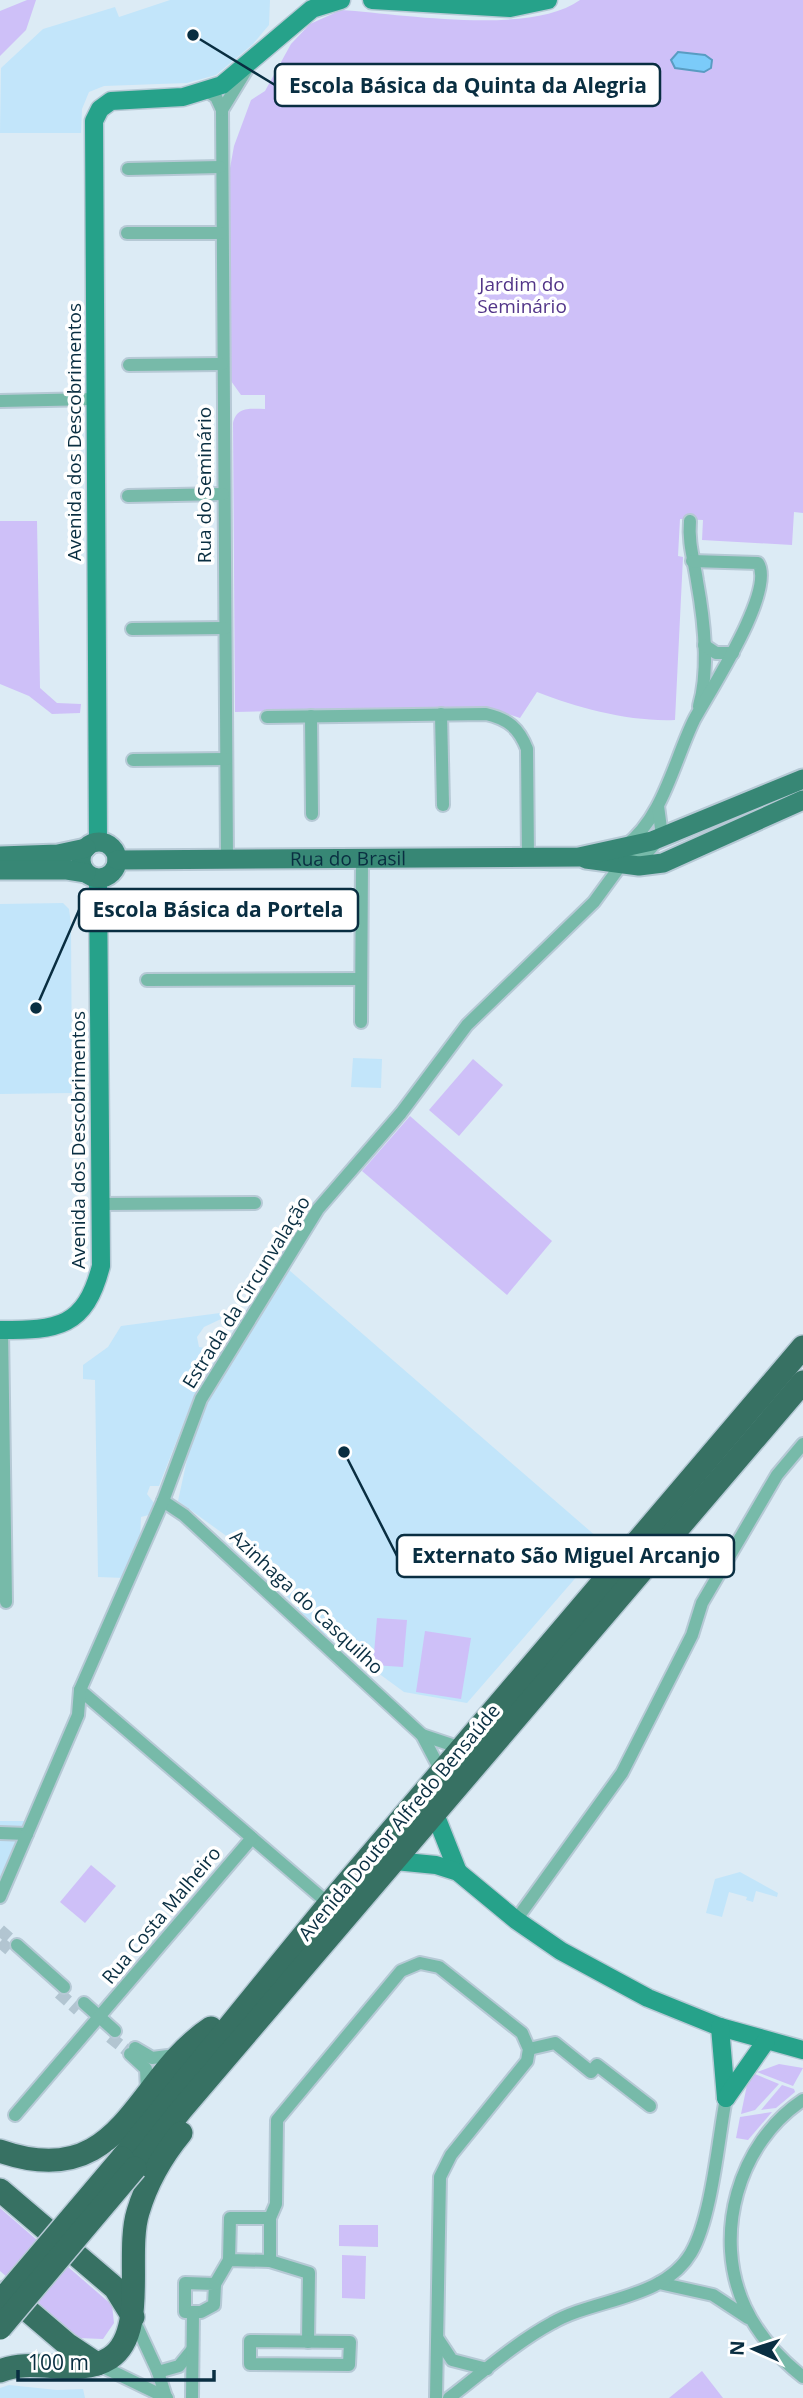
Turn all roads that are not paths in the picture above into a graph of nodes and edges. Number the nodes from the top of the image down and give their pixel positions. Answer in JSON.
{"nodes":[{"id":1,"x":341,"y":0,"type":"edge"},
{"id":2,"x":372,"y":0,"type":"edge"},
{"id":3,"x":544,"y":2,"type":"edge"},
{"id":4,"x":250,"y":64,"type":"junction"},
{"id":5,"x":207,"y":91,"type":"junction"},
{"id":6,"x":222,"y":110,"type":"junction"},
{"id":7,"x":220,"y":167,"type":"junction"},
{"id":8,"x":128,"y":169,"type":"dead end"},
{"id":9,"x":127,"y":233,"type":"dead end"},
{"id":10,"x":221,"y":233,"type":"junction"},
{"id":11,"x":129,"y":365,"type":"dead end"},
{"id":12,"x":222,"y":365,"type":"junction"},
{"id":13,"x":94,"y":399,"type":"junction"},
{"id":14,"x":0,"y":401,"type":"edge"},
{"id":15,"x":223,"y":494,"type":"junction"},
{"id":16,"x":128,"y":496,"type":"dead end"},
{"id":17,"x":690,"y":521,"type":"dead end"},
{"id":18,"x":692,"y":561,"type":"junction"},
{"id":19,"x":225,"y":628,"type":"junction"},
{"id":20,"x":132,"y":629,"type":"dead end"},
{"id":21,"x":704,"y":645,"type":"junction"},
{"id":22,"x":733,"y":653,"type":"junction"},
{"id":23,"x":441,"y":714,"type":"junction"},
{"id":24,"x":311,"y":716,"type":"junction"},
{"id":25,"x":267,"y":717,"type":"dead end"},
{"id":26,"x":696,"y":717,"type":"junction"},
{"id":27,"x":226,"y":759,"type":"junction"},
{"id":28,"x":133,"y":760,"type":"dead end"},
{"id":29,"x":803,"y":779,"type":"edge"},
{"id":30,"x":803,"y":800,"type":"edge"},
{"id":31,"x":443,"y":805,"type":"dead end"},
{"id":32,"x":658,"y":806,"type":"junction"},
{"id":33,"x":312,"y":814,"type":"dead end"},
{"id":34,"x":650,"y":819,"type":"junction"},
{"id":35,"x":657,"y":841,"type":"junction"},
{"id":36,"x":92,"y":845,"type":"junction"},
{"id":37,"x":0,"y":856,"type":"edge"},
{"id":38,"x":678,"y":856,"type":"junction"},
{"id":39,"x":621,"y":857,"type":"junction"},
{"id":40,"x":362,"y":859,"type":"junction"},
{"id":41,"x":528,"y":859,"type":"junction"},
{"id":42,"x":117,"y":860,"type":"junction"},
{"id":43,"x":227,"y":860,"type":"junction"},
{"id":44,"x":0,"y":870,"type":"edge"},
{"id":45,"x":92,"y":876,"type":"junction"},
{"id":46,"x":361,"y":979,"type":"junction"},
{"id":47,"x":147,"y":980,"type":"dead end"},
{"id":48,"x":361,"y":1022,"type":"dead end"},
{"id":49,"x":255,"y":1203,"type":"dead end"},
{"id":50,"x":102,"y":1204,"type":"junction"},
{"id":51,"x":1,"y":1330,"type":"edge"},
{"id":52,"x":803,"y":1347,"type":"edge"},
{"id":53,"x":803,"y":1382,"type":"edge"},
{"id":54,"x":803,"y":1444,"type":"edge"},
{"id":55,"x":163,"y":1501,"type":"junction"},
{"id":56,"x":6,"y":1602,"type":"dead end"},
{"id":57,"x":80,"y":1690,"type":"junction"},
{"id":58,"x":422,"y":1735,"type":"junction"},
{"id":59,"x":461,"y":1748,"type":"junction"},
{"id":60,"x":441,"y":1771,"type":"junction"},
{"id":61,"x":435,"y":1814,"type":"junction"},
{"id":62,"x":0,"y":1833,"type":"edge"},
{"id":63,"x":27,"y":1834,"type":"junction"},
{"id":64,"x":252,"y":1838,"type":"junction"},
{"id":65,"x":395,"y":1861,"type":"junction"},
{"id":66,"x":458,"y":1872,"type":"junction"},
{"id":67,"x":0,"y":1897,"type":"edge"},
{"id":68,"x":328,"y":1904,"type":"junction"},
{"id":69,"x":516,"y":1920,"type":"junction"},
{"id":70,"x":15,"y":1949,"type":"tunnel mouth"},
{"id":71,"x":293,"y":1982,"type":"junction"},
{"id":72,"x":61,"y":1990,"type":"tunnel mouth"},
{"id":73,"x":81,"y":2006,"type":"tunnel mouth"},
{"id":74,"x":242,"y":2008,"type":"junction"},
{"id":75,"x":96,"y":2020,"type":"junction"},
{"id":76,"x":720,"y":2027,"type":"junction"},
{"id":77,"x":113,"y":2034,"type":"tunnel mouth"},
{"id":78,"x":766,"y":2041,"type":"junction"},
{"id":79,"x":529,"y":2049,"type":"junction"},
{"id":80,"x":803,"y":2050,"type":"edge"},
{"id":81,"x":183,"y":2053,"type":"junction"},
{"id":82,"x":147,"y":2097,"type":"junction"},
{"id":83,"x":726,"y":2098,"type":"junction"},
{"id":84,"x":803,"y":2100,"type":"edge"},
{"id":85,"x":650,"y":2106,"type":"dead end"},
{"id":86,"x":15,"y":2115,"type":"dead end"},
{"id":87,"x":0,"y":2151,"type":"edge"},
{"id":88,"x":129,"y":2163,"type":"junction"},
{"id":89,"x":0,"y":2190,"type":"edge"},
{"id":90,"x":270,"y":2218,"type":"junction"},
{"id":91,"x":229,"y":2260,"type":"junction"},
{"id":92,"x":270,"y":2261,"type":"junction"},
{"id":93,"x":659,"y":2283,"type":"junction"},
{"id":94,"x":215,"y":2284,"type":"junction"},
{"id":95,"x":0,"y":2287,"type":"edge"},
{"id":96,"x":0,"y":2302,"type":"edge"},
{"id":97,"x":193,"y":2312,"type":"junction"},
{"id":98,"x":133,"y":2318,"type":"junction"},
{"id":99,"x":755,"y":2325,"type":"junction"},
{"id":100,"x":0,"y":2328,"type":"edge"},
{"id":101,"x":437,"y":2335,"type":"junction"},
{"id":102,"x":308,"y":2342,"type":"junction"},
{"id":103,"x":192,"y":2350,"type":"junction"},
{"id":104,"x":96,"y":2364,"type":"junction"},
{"id":105,"x":487,"y":2369,"type":"junction"},
{"id":106,"x":0,"y":2371,"type":"edge"},
{"id":107,"x":158,"y":2372,"type":"junction"},
{"id":108,"x":803,"y":2377,"type":"edge"},
{"id":109,"x":166,"y":2398,"type":"edge"},
{"id":110,"x":192,"y":2398,"type":"edge"},
{"id":111,"x":436,"y":2398,"type":"edge"},
{"id":112,"x":449,"y":2398,"type":"edge"}],
"edges":[{"from":1,"to":4,"type":"street"},
{"from":2,"to":3,"type":"street"},
{"from":4,"to":5,"type":"street"},
{"from":4,"to":6,"type":"street"},
{"from":5,"to":6,"type":"street"},
{"from":5,"to":13,"type":"street","name":"Avenida dos Descobrimentos"},
{"from":6,"to":7,"type":"street","name":"Rua do Seminário"},
{"from":7,"to":8,"type":"street"},
{"from":7,"to":10,"type":"street","name":"Rua do Seminário"},
{"from":9,"to":10,"type":"street"},
{"from":10,"to":12,"type":"street","name":"Rua do Seminário"},
{"from":11,"to":12,"type":"street"},
{"from":12,"to":15,"type":"street","name":"Rua do Seminário"},
{"from":13,"to":14,"type":"street"},
{"from":13,"to":36,"type":"street","name":"Avenida dos Descobrimentos"},
{"from":15,"to":16,"type":"street"},
{"from":15,"to":19,"type":"street","name":"Rua do Seminário"},
{"from":17,"to":18,"type":"street"},
{"from":18,"to":21,"type":"street"},
{"from":18,"to":22,"type":"street"},
{"from":19,"to":20,"type":"street"},
{"from":19,"to":27,"type":"street","name":"Rua do Seminário"},
{"from":21,"to":22,"type":"street"},
{"from":21,"to":26,"type":"street"},
{"from":22,"to":26,"type":"street"},
{"from":23,"to":24,"type":"street"},
{"from":23,"to":31,"type":"street"},
{"from":23,"to":41,"type":"street"},
{"from":24,"to":25,"type":"street"},
{"from":24,"to":33,"type":"street"},
{"from":26,"to":32,"type":"street","name":"Estrada da Circunvalação"},
{"from":27,"to":28,"type":"street"},
{"from":27,"to":43,"type":"street","name":"Rua do Seminário"},
{"from":29,"to":35,"type":"main road","name":"Rua do Brasil"},
{"from":30,"to":38,"type":"main road","name":"Rua do Brasil"},
{"from":32,"to":34,"type":"street","name":"Estrada da Circunvalação"},
{"from":32,"to":35,"type":"street"},
{"from":34,"to":35,"type":"street"},
{"from":34,"to":39,"type":"street","name":"Estrada da Circunvalação"},
{"from":35,"to":38,"type":"street"},
{"from":35,"to":39,"type":"main road","name":"Rua do Brasil"},
{"from":36,"to":37,"type":"main road"},
{"from":36,"to":42,"type":"main road"},
{"from":36,"to":45,"type":"main road"},
{"from":38,"to":39,"type":"main road","name":"Rua do Brasil"},
{"from":39,"to":41,"type":"main road","name":"Rua do Brasil"},
{"from":39,"to":55,"type":"street","name":"Estrada da Circunvalação"},
{"from":40,"to":41,"type":"main road","name":"Rua do Brasil"},
{"from":40,"to":43,"type":"main road","name":"Rua do Brasil"},
{"from":40,"to":46,"type":"street"},
{"from":42,"to":43,"type":"main road","name":"Rua do Brasil"},
{"from":42,"to":45,"type":"main road"},
{"from":44,"to":45,"type":"main road"},
{"from":45,"to":50,"type":"street","name":"Avenida dos Descobrimentos"},
{"from":46,"to":47,"type":"street"},
{"from":46,"to":48,"type":"street"},
{"from":49,"to":50,"type":"street"},
{"from":50,"to":51,"type":"street","name":"Avenida dos Descobrimentos"},
{"from":51,"to":56,"type":"street"},
{"from":52,"to":59,"type":"highway","name":"Avenida Doutor Alfredo Bensaúde"},
{"from":53,"to":61,"type":"highway","name":"Avenida Doutor Alfredo Bensaúde"},
{"from":54,"to":69,"type":"street"},
{"from":55,"to":57,"type":"street","name":"Estrada da Circunvalação"},
{"from":55,"to":58,"type":"street","name":"Azinhaga do Casquilho"},
{"from":57,"to":63,"type":"street","name":"Estrada da Circunvalação"},
{"from":57,"to":64,"type":"street"},
{"from":58,"to":59,"type":"street","name":"Azinhaga do Casquilho"},
{"from":58,"to":60,"type":"street","name":"Azinhaga do Casquilho"},
{"from":59,"to":60,"type":"highway","name":"Avenida Doutor Alfredo Bensaúde"},
{"from":60,"to":68,"type":"highway","name":"Avenida Doutor Alfredo Bensaúde"},
{"from":61,"to":65,"type":"highway","name":"Avenida Doutor Alfredo Bensaúde"},
{"from":61,"to":66,"type":"street"},
{"from":62,"to":63,"type":"street"},
{"from":63,"to":67,"type":"street","name":"Estrada da Circunvalação"},
{"from":64,"to":68,"type":"street"},
{"from":64,"to":75,"type":"street","name":"Rua Costa Malheiro"},
{"from":65,"to":66,"type":"street"},
{"from":65,"to":71,"type":"highway","name":"Avenida Doutor Alfredo Bensaúde"},
{"from":66,"to":69,"type":"street"},
{"from":68,"to":74,"type":"highway","name":"Avenida Doutor Alfredo Bensaúde"},
{"from":69,"to":76,"type":"street"},
{"from":70,"to":72,"type":"street"},
{"from":71,"to":88,"type":"highway","name":"Avenida Doutor Alfredo Bensaúde"},
{"from":71,"to":98,"type":"highway"},
{"from":73,"to":75,"type":"street"},
{"from":74,"to":81,"type":"highway"},
{"from":74,"to":88,"type":"highway","name":"Avenida Doutor Alfredo Bensaúde"},
{"from":75,"to":77,"type":"street"},
{"from":75,"to":86,"type":"street","name":"Rua Costa Malheiro"},
{"from":76,"to":78,"type":"street"},
{"from":76,"to":83,"type":"street"},
{"from":78,"to":80,"type":"street"},
{"from":78,"to":83,"type":"street"},
{"from":79,"to":85,"type":"street"},
{"from":79,"to":90,"type":"street"},
{"from":79,"to":101,"type":"street"},
{"from":81,"to":82,"type":"highway"},
{"from":81,"to":82,"type":"street"},
{"from":82,"to":87,"type":"highway"},
{"from":83,"to":93,"type":"street"},
{"from":84,"to":99,"type":"street"},
{"from":88,"to":96,"type":"highway","name":"Avenida Doutor Alfredo Bensaúde","bridge":true},
{"from":88,"to":100,"type":"highway","name":"Avenida Doutor Alfredo Bensaúde","bridge":true},
{"from":89,"to":98,"type":"highway"},
{"from":90,"to":91,"type":"street"},
{"from":90,"to":92,"type":"street"},
{"from":91,"to":92,"type":"street"},
{"from":91,"to":94,"type":"street"},
{"from":92,"to":102,"type":"street"},
{"from":93,"to":99,"type":"street"},
{"from":93,"to":105,"type":"street"},
{"from":94,"to":97,"type":"street"},
{"from":94,"to":97,"type":"street"},
{"from":95,"to":104,"type":"highway"},
{"from":97,"to":103,"type":"street"},
{"from":98,"to":104,"type":"highway"},
{"from":98,"to":107,"type":"street"},
{"from":99,"to":108,"type":"street"},
{"from":101,"to":105,"type":"street"},
{"from":101,"to":111,"type":"street"},
{"from":102,"to":102,"type":"street"},
{"from":103,"to":107,"type":"street"},
{"from":103,"to":110,"type":"street"},
{"from":104,"to":106,"type":"highway"},
{"from":104,"to":109,"type":"street"},
{"from":105,"to":112,"type":"street"},
{"from":107,"to":109,"type":"street"}]}
